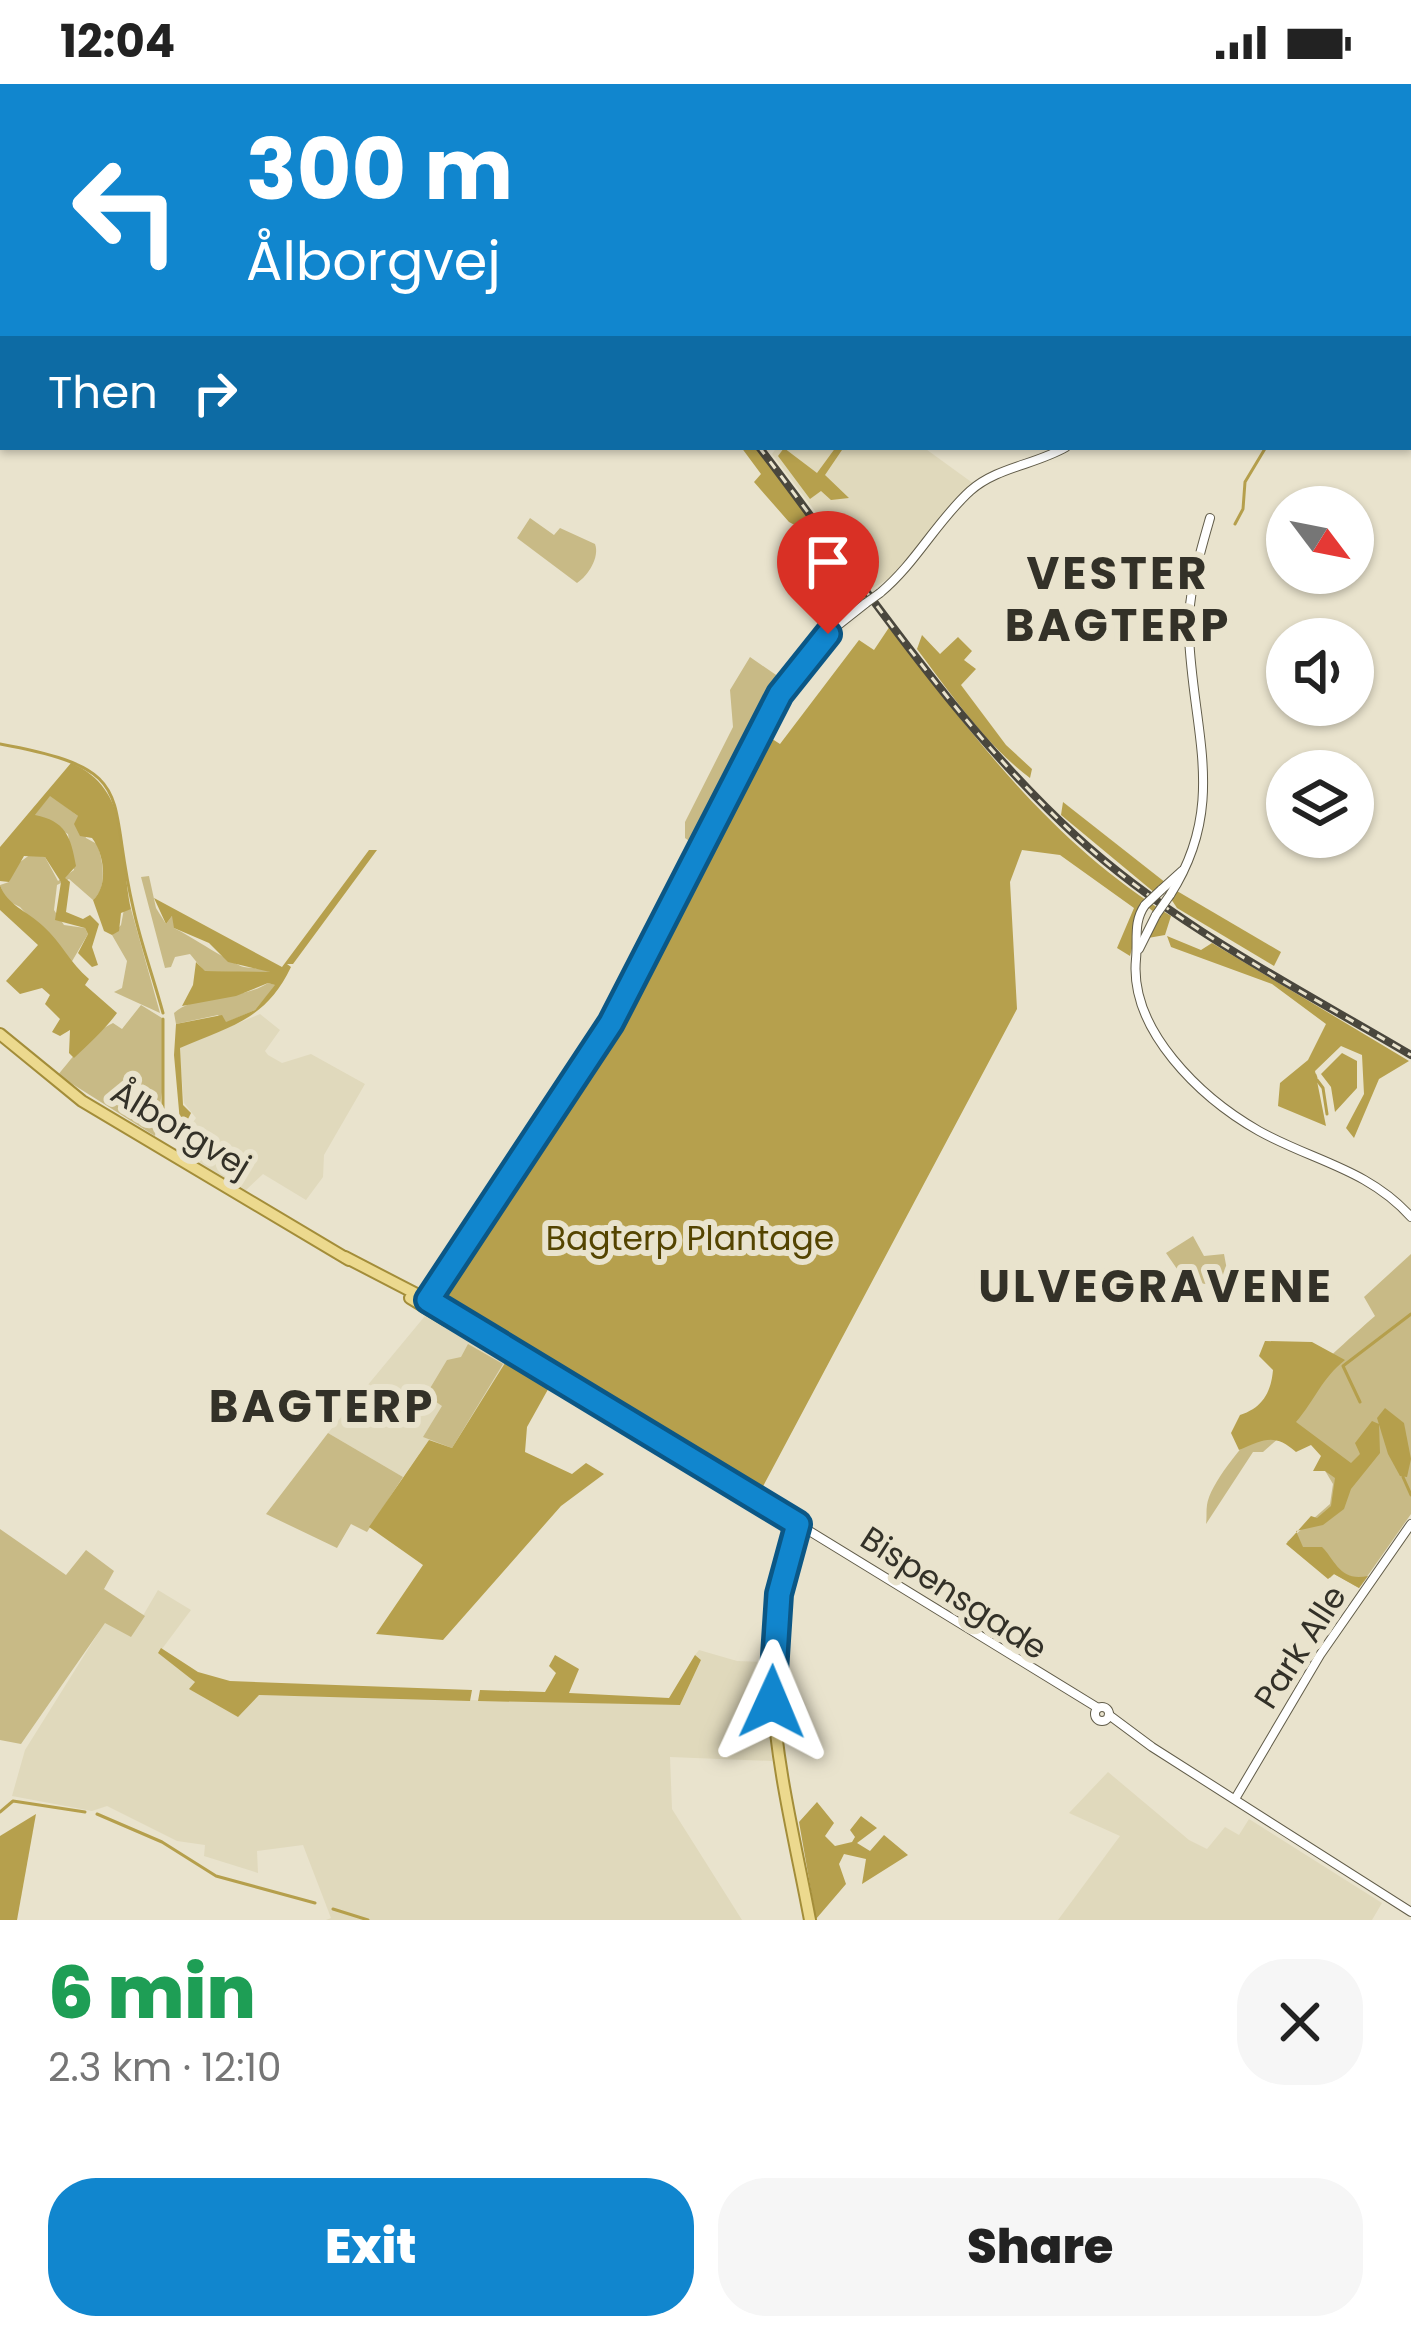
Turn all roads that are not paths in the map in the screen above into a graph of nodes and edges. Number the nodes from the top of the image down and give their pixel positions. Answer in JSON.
{"nodes":[{"id":1,"x":1058,"y":450,"type":"edge"},
{"id":2,"x":1210,"y":518,"type":"dead end"},
{"id":3,"x":1166,"y":892,"type":"junction"},
{"id":4,"x":1137,"y":956,"type":"junction"},
{"id":5,"x":0,"y":1034,"type":"edge"},
{"id":6,"x":1411,"y":1217,"type":"edge"},
{"id":7,"x":344,"y":1257,"type":"junction"},
{"id":8,"x":428,"y":1300,"type":"junction"},
{"id":9,"x":527,"y":1365,"type":"junction"},
{"id":10,"x":798,"y":1524,"type":"junction"},
{"id":11,"x":1411,"y":1524,"type":"edge"},
{"id":12,"x":1235,"y":1798,"type":"junction"},
{"id":13,"x":1411,"y":1912,"type":"edge"},
{"id":14,"x":811,"y":1920,"type":"edge"}],
"edges":[{"from":1,"to":8,"type":"street","bridge":true},
{"from":2,"to":3,"type":"street"},
{"from":3,"to":4,"type":"street","bridge":true},
{"from":3,"to":4,"type":"street","bridge":true},
{"from":4,"to":6,"type":"street"},
{"from":5,"to":7,"type":"main road","name":"Ålborgvej"},
{"from":7,"to":8,"type":"main road","name":"Ålborgvej"},
{"from":7,"to":9,"type":"main road","name":"Ålborgvej"},
{"from":8,"to":9,"type":"main road","name":"Ålborgvej"},
{"from":9,"to":10,"type":"main road","name":"Ålborgvej"},
{"from":10,"to":12,"type":"street","name":"Bispensgade"},
{"from":10,"to":14,"type":"main road"},
{"from":11,"to":12,"type":"street","name":"Park Alle"},
{"from":12,"to":13,"type":"street"}]}
